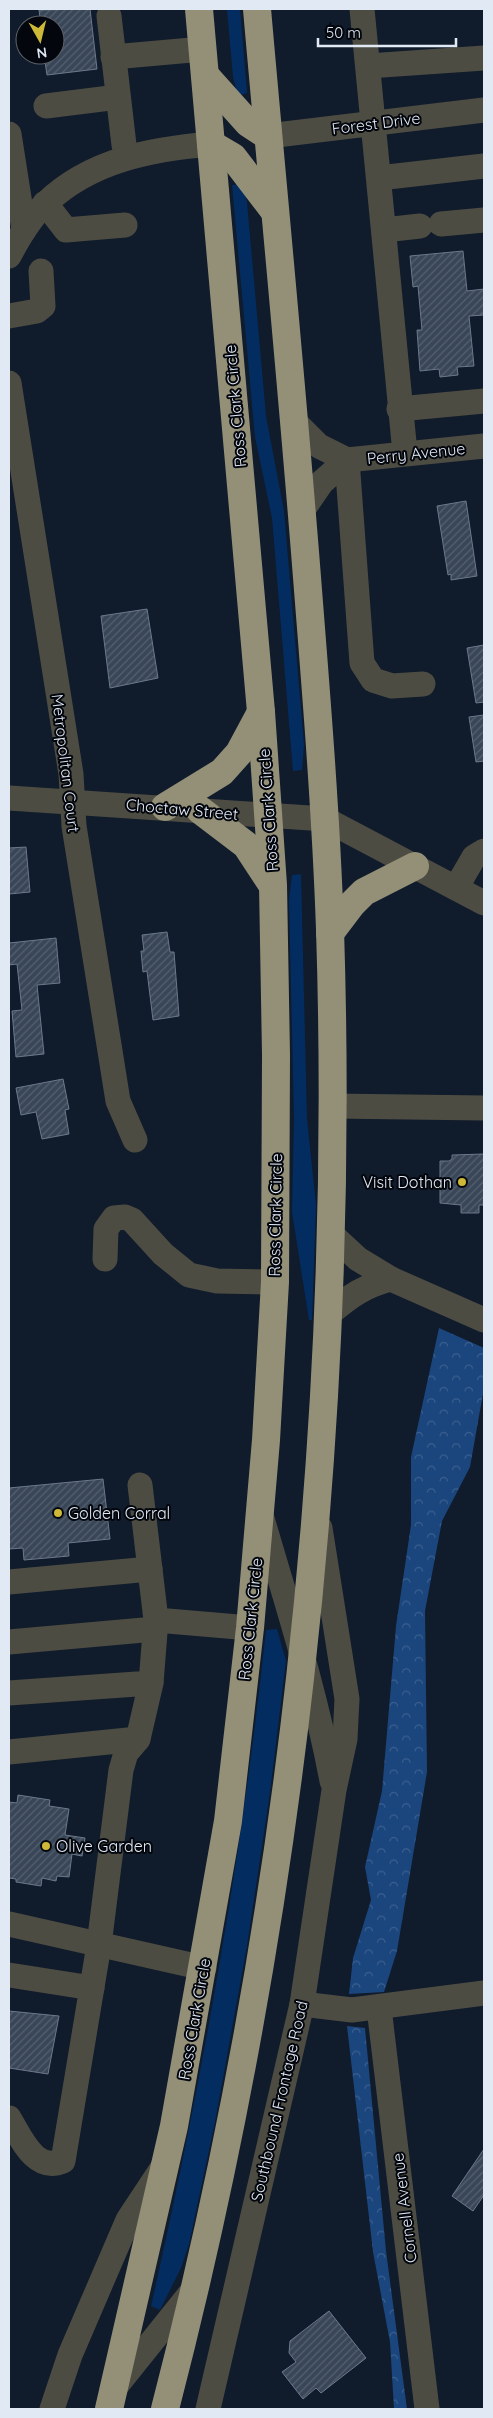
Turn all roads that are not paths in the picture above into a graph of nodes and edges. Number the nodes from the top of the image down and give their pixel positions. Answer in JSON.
{"nodes":[{"id":1,"x":200,"y":9,"type":"edge"},
{"id":2,"x":257,"y":9,"type":"edge"},
{"id":3,"x":362,"y":9,"type":"edge"},
{"id":4,"x":109,"y":16,"type":"dead end"},
{"id":5,"x":113,"y":57,"type":"junction"},
{"id":6,"x":484,"y":58,"type":"edge"},
{"id":7,"x":204,"y":62,"type":"junction"},
{"id":8,"x":368,"y":66,"type":"junction"},
{"id":9,"x":118,"y":97,"type":"junction"},
{"id":10,"x":46,"y":106,"type":"dead end"},
{"id":11,"x":484,"y":110,"type":"edge"},
{"id":12,"x":374,"y":123,"type":"junction"},
{"id":13,"x":9,"y":134,"type":"edge"},
{"id":14,"x":268,"y":136,"type":"junction"},
{"id":15,"x":212,"y":144,"type":"junction"},
{"id":16,"x":129,"y":157,"type":"junction"},
{"id":17,"x":484,"y":166,"type":"edge"},
{"id":18,"x":379,"y":178,"type":"junction"},
{"id":19,"x":46,"y":203,"type":"junction"},
{"id":20,"x":275,"y":213,"type":"junction"},
{"id":21,"x":484,"y":220,"type":"edge"},
{"id":22,"x":125,"y":225,"type":"dead end"},
{"id":23,"x":24,"y":230,"type":"junction"},
{"id":24,"x":384,"y":230,"type":"junction"},
{"id":25,"x":9,"y":256,"type":"edge"},
{"id":26,"x":40,"y":271,"type":"dead end"},
{"id":27,"x":9,"y":316,"type":"edge"},
{"id":28,"x":9,"y":383,"type":"edge"},
{"id":29,"x":484,"y":401,"type":"edge"},
{"id":30,"x":399,"y":409,"type":"junction"},
{"id":31,"x":293,"y":420,"type":"junction"},
{"id":32,"x":484,"y":446,"type":"edge"},
{"id":33,"x":405,"y":453,"type":"junction"},
{"id":34,"x":347,"y":460,"type":"junction"},
{"id":35,"x":302,"y":510,"type":"junction"},
{"id":36,"x":422,"y":684,"type":"dead end"},
{"id":37,"x":262,"y":712,"type":"junction"},
{"id":38,"x":9,"y":798,"type":"edge"},
{"id":39,"x":72,"y":800,"type":"junction"},
{"id":40,"x":165,"y":808,"type":"junction"},
{"id":41,"x":200,"y":810,"type":"junction"},
{"id":42,"x":268,"y":816,"type":"junction"},
{"id":43,"x":325,"y":819,"type":"junction"},
{"id":44,"x":484,"y":851,"type":"edge"},
{"id":45,"x":415,"y":866,"type":"junction"},
{"id":46,"x":273,"y":885,"type":"junction"},
{"id":47,"x":456,"y":888,"type":"junction"},
{"id":48,"x":484,"y":903,"type":"edge"},
{"id":49,"x":330,"y":933,"type":"junction"},
{"id":50,"x":332,"y":1106,"type":"junction"},
{"id":51,"x":484,"y":1108,"type":"edge"},
{"id":52,"x":135,"y":1140,"type":"dead end"},
{"id":53,"x":331,"y":1234,"type":"junction"},
{"id":54,"x":105,"y":1259,"type":"dead end"},
{"id":55,"x":391,"y":1278,"type":"junction"},
{"id":56,"x":274,"y":1282,"type":"junction"},
{"id":57,"x":329,"y":1314,"type":"junction"},
{"id":58,"x":484,"y":1320,"type":"edge"},
{"id":59,"x":140,"y":1485,"type":"dead end"},
{"id":60,"x":316,"y":1507,"type":"junction"},
{"id":61,"x":260,"y":1514,"type":"junction"},
{"id":62,"x":150,"y":1569,"type":"junction"},
{"id":63,"x":9,"y":1582,"type":"edge"},
{"id":64,"x":156,"y":1625,"type":"junction"},
{"id":65,"x":250,"y":1628,"type":"junction"},
{"id":66,"x":9,"y":1642,"type":"edge"},
{"id":67,"x":303,"y":1652,"type":"junction"},
{"id":68,"x":151,"y":1683,"type":"junction"},
{"id":69,"x":9,"y":1693,"type":"edge"},
{"id":70,"x":138,"y":1739,"type":"junction"},
{"id":71,"x":9,"y":1752,"type":"edge"},
{"id":72,"x":334,"y":1790,"type":"junction"},
{"id":73,"x":9,"y":1924,"type":"edge"},
{"id":74,"x":99,"y":1945,"type":"junction"},
{"id":75,"x":204,"y":1968,"type":"junction"},
{"id":76,"x":9,"y":1975,"type":"edge"},
{"id":77,"x":92,"y":1988,"type":"junction"},
{"id":78,"x":484,"y":1993,"type":"edge"},
{"id":79,"x":302,"y":2004,"type":"junction"},
{"id":80,"x":379,"y":2008,"type":"junction"},
{"id":81,"x":9,"y":2118,"type":"edge"},
{"id":82,"x":167,"y":2161,"type":"junction"},
{"id":83,"x":197,"y":2285,"type":"junction"},
{"id":84,"x":113,"y":2397,"type":"edge"},
{"id":85,"x":52,"y":2409,"type":"edge"},
{"id":86,"x":97,"y":2409,"type":"edge"},
{"id":87,"x":165,"y":2409,"type":"edge"},
{"id":88,"x":208,"y":2409,"type":"edge"},
{"id":89,"x":427,"y":2409,"type":"edge"}],
"edges":[{"from":1,"to":7,"type":"highway","name":"Ross Clark Circle"},
{"from":2,"to":14,"type":"highway"},
{"from":3,"to":8,"type":"street"},
{"from":4,"to":5,"type":"street"},
{"from":5,"to":7,"type":"street"},
{"from":5,"to":9,"type":"street"},
{"from":6,"to":8,"type":"street"},
{"from":7,"to":14,"type":"highway"},
{"from":7,"to":15,"type":"highway","name":"Ross Clark Circle"},
{"from":8,"to":12,"type":"street"},
{"from":9,"to":10,"type":"street"},
{"from":9,"to":16,"type":"street"},
{"from":11,"to":12,"type":"street","name":"Forest Drive"},
{"from":12,"to":14,"type":"street","name":"Forest Drive"},
{"from":12,"to":18,"type":"street"},
{"from":13,"to":23,"type":"street"},
{"from":14,"to":20,"type":"highway"},
{"from":15,"to":16,"type":"street"},
{"from":15,"to":20,"type":"highway"},
{"from":15,"to":37,"type":"highway","name":"Ross Clark Circle"},
{"from":16,"to":19,"type":"street"},
{"from":17,"to":18,"type":"street"},
{"from":18,"to":24,"type":"street"},
{"from":19,"to":22,"type":"street"},
{"from":19,"to":23,"type":"street"},
{"from":20,"to":31,"type":"highway"},
{"from":21,"to":24,"type":"street"},
{"from":23,"to":25,"type":"street"},
{"from":24,"to":30,"type":"street"},
{"from":26,"to":27,"type":"street"},
{"from":28,"to":39,"type":"street","name":"Metropolitan Court"},
{"from":29,"to":30,"type":"street"},
{"from":30,"to":33,"type":"street"},
{"from":31,"to":34,"type":"street","name":"Perry Avenue"},
{"from":31,"to":35,"type":"highway"},
{"from":32,"to":33,"type":"street","name":"Perry Avenue"},
{"from":33,"to":34,"type":"street","name":"Perry Avenue"},
{"from":34,"to":35,"type":"street","name":"Perry Avenue"},
{"from":34,"to":36,"type":"street"},
{"from":35,"to":43,"type":"highway"},
{"from":37,"to":40,"type":"highway"},
{"from":37,"to":42,"type":"highway","name":"Ross Clark Circle"},
{"from":38,"to":39,"type":"street","name":"Choctaw Street"},
{"from":39,"to":40,"type":"street","name":"Choctaw Street"},
{"from":39,"to":52,"type":"street","name":"Metropolitan Court"},
{"from":40,"to":41,"type":"street","name":"Choctaw Street"},
{"from":41,"to":42,"type":"street","name":"Choctaw Street"},
{"from":41,"to":46,"type":"highway"},
{"from":42,"to":43,"type":"street","name":"Choctaw Street"},
{"from":42,"to":46,"type":"highway","name":"Ross Clark Circle"},
{"from":43,"to":45,"type":"street","name":"Choctaw Street"},
{"from":43,"to":49,"type":"highway"},
{"from":44,"to":47,"type":"street"},
{"from":45,"to":47,"type":"street","name":"Choctaw Street"},
{"from":45,"to":49,"type":"highway"},
{"from":46,"to":56,"type":"highway","name":"Ross Clark Circle"},
{"from":47,"to":48,"type":"street","name":"Choctaw Street"},
{"from":49,"to":50,"type":"highway"},
{"from":50,"to":51,"type":"street"},
{"from":50,"to":53,"type":"highway"},
{"from":53,"to":55,"type":"street"},
{"from":53,"to":57,"type":"highway"},
{"from":54,"to":56,"type":"street"},
{"from":55,"to":57,"type":"street"},
{"from":55,"to":58,"type":"street"},
{"from":56,"to":61,"type":"highway","name":"Ross Clark Circle"},
{"from":57,"to":60,"type":"highway"},
{"from":59,"to":62,"type":"street"},
{"from":60,"to":67,"type":"highway"},
{"from":60,"to":72,"type":"street","name":"Southbound Frontage Road"},
{"from":61,"to":65,"type":"highway","name":"Ross Clark Circle"},
{"from":61,"to":67,"type":"street","name":"Southbound Frontage Road"},
{"from":62,"to":63,"type":"street"},
{"from":62,"to":64,"type":"street"},
{"from":64,"to":65,"type":"street"},
{"from":64,"to":66,"type":"street"},
{"from":64,"to":68,"type":"street"},
{"from":65,"to":75,"type":"highway","name":"Ross Clark Circle"},
{"from":67,"to":72,"type":"street","name":"Southbound Frontage Road"},
{"from":67,"to":83,"type":"highway"},
{"from":68,"to":69,"type":"street"},
{"from":68,"to":70,"type":"street"},
{"from":70,"to":71,"type":"street"},
{"from":70,"to":74,"type":"street"},
{"from":72,"to":79,"type":"street","name":"Southbound Frontage Road"},
{"from":73,"to":74,"type":"street"},
{"from":74,"to":75,"type":"street"},
{"from":74,"to":77,"type":"street"},
{"from":75,"to":82,"type":"highway","name":"Ross Clark Circle"},
{"from":76,"to":77,"type":"street"},
{"from":77,"to":81,"type":"street"},
{"from":78,"to":80,"type":"street"},
{"from":79,"to":80,"type":"street"},
{"from":79,"to":88,"type":"street","name":"Southbound Frontage Road"},
{"from":80,"to":89,"type":"street","name":"Cornell Avenue"},
{"from":82,"to":84,"type":"highway","name":"Ross Clark Circle"},
{"from":82,"to":85,"type":"street"},
{"from":83,"to":84,"type":"street"},
{"from":83,"to":87,"type":"highway"},
{"from":84,"to":86,"type":"street"}]}
